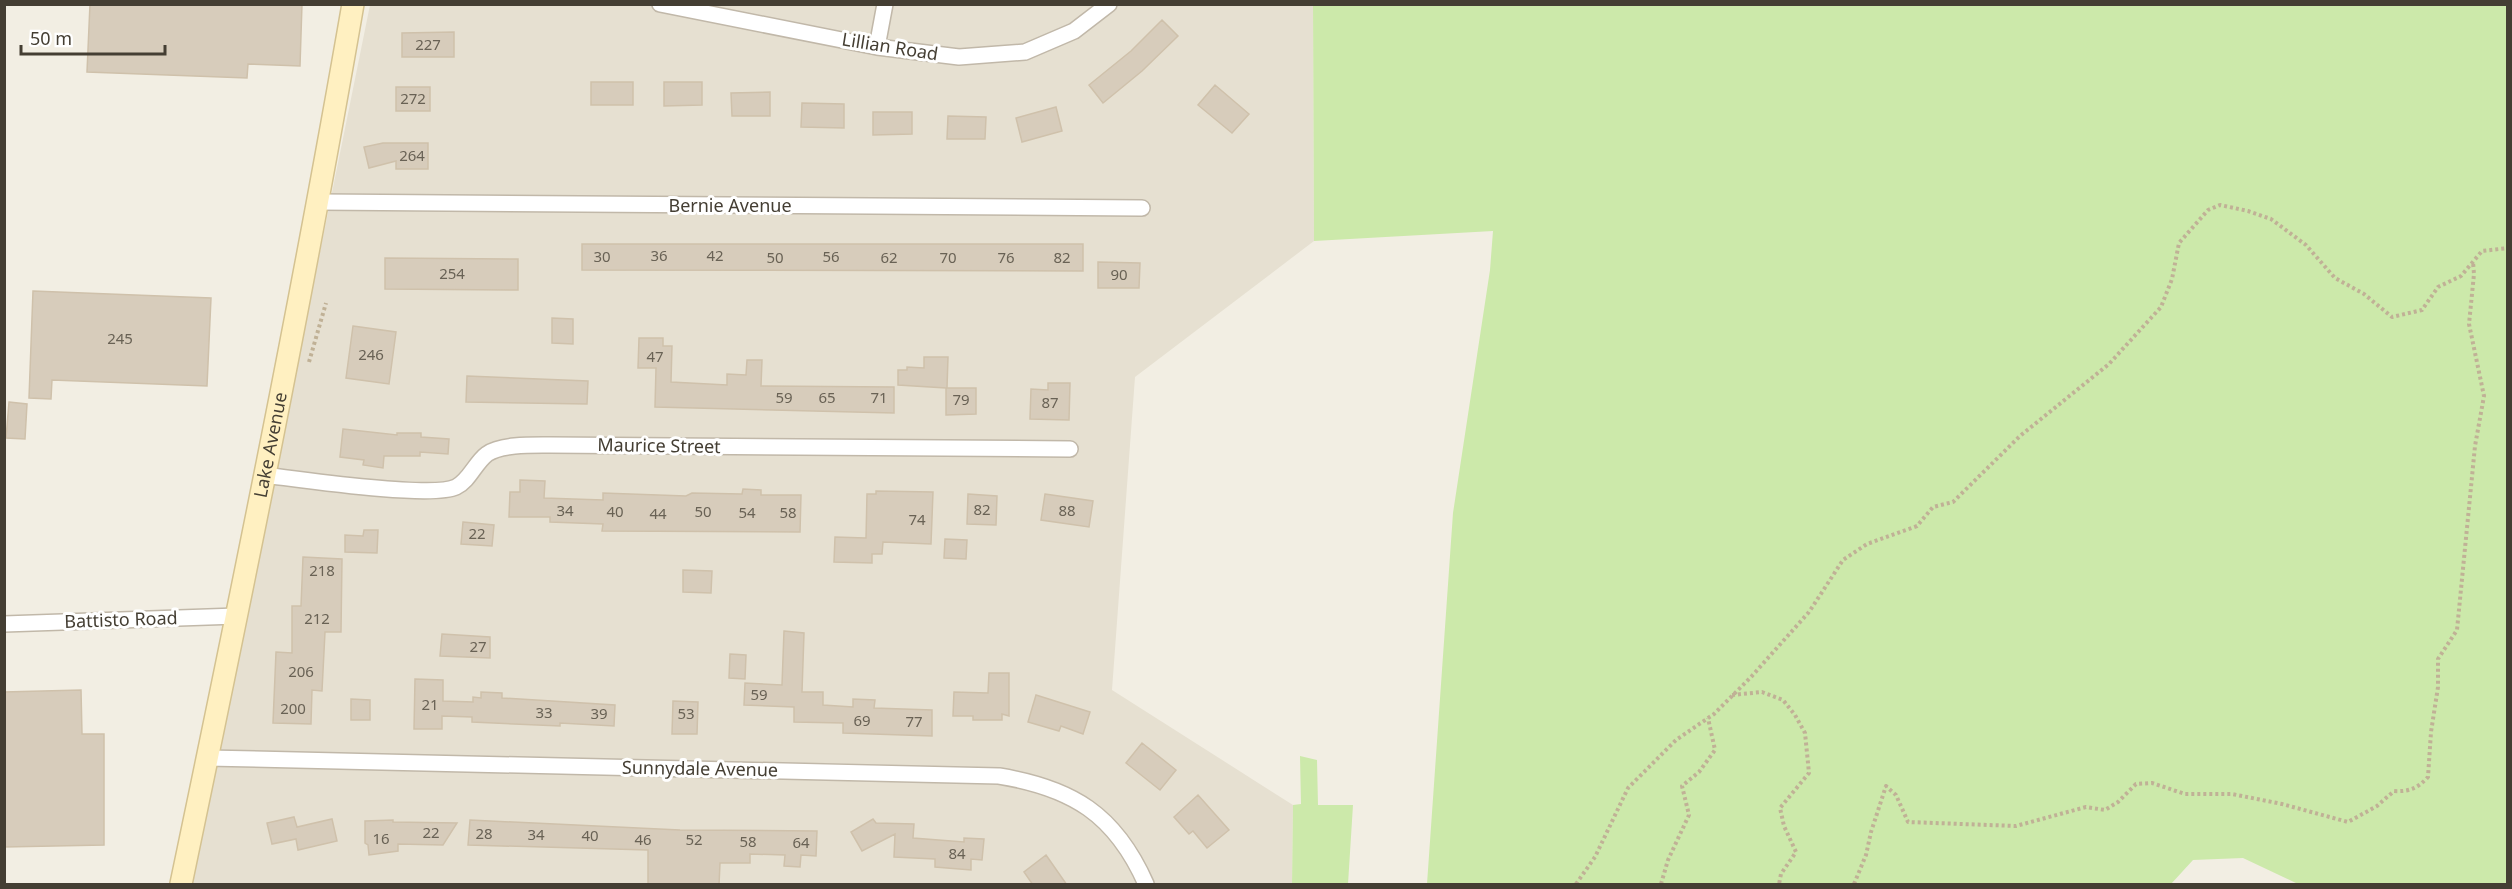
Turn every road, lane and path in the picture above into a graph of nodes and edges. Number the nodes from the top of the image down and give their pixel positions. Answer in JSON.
{"nodes":[{"id":1,"x":353,"y":4,"type":"edge"},
{"id":2,"x":660,"y":4,"type":"edge"},
{"id":3,"x":885,"y":4,"type":"edge"},
{"id":4,"x":1109,"y":4,"type":"edge"},
{"id":5,"x":877,"y":47,"type":"junction"},
{"id":6,"x":319,"y":202,"type":"junction"},
{"id":7,"x":1142,"y":208,"type":"dead end"},
{"id":8,"x":2508,"y":248,"type":"edge"},
{"id":9,"x":2473,"y":262,"type":"junction"},
{"id":10,"x":326,"y":303,"type":"dead end"},
{"id":11,"x":308,"y":364,"type":"dead end"},
{"id":12,"x":1070,"y":449,"type":"dead end"},
{"id":13,"x":264,"y":475,"type":"junction"},
{"id":14,"x":237,"y":616,"type":"junction"},
{"id":15,"x":4,"y":624,"type":"edge"},
{"id":16,"x":1732,"y":695,"type":"junction"},
{"id":17,"x":1708,"y":718,"type":"junction"},
{"id":18,"x":207,"y":758,"type":"junction"},
{"id":19,"x":181,"y":885,"type":"edge"},
{"id":20,"x":1146,"y":885,"type":"edge"},
{"id":21,"x":1576,"y":885,"type":"edge"},
{"id":22,"x":1661,"y":885,"type":"edge"},
{"id":23,"x":1779,"y":885,"type":"edge"},
{"id":24,"x":1854,"y":885,"type":"edge"}],
"edges":[{"from":1,"to":6,"type":"main road","name":"Lake Avenue"},
{"from":2,"to":5,"type":"street","name":"Lillian Road"},
{"from":3,"to":5,"type":"street"},
{"from":4,"to":5,"type":"street","name":"Lillian Road"},
{"from":6,"to":7,"type":"street","name":"Bernie Avenue"},
{"from":6,"to":13,"type":"main road","name":"Lake Avenue"},
{"from":8,"to":9,"type":"path"},
{"from":9,"to":16,"type":"path"},
{"from":9,"to":24,"type":"path"},
{"from":10,"to":11,"type":"path"},
{"from":12,"to":13,"type":"street","name":"Maurice Street"},
{"from":13,"to":14,"type":"main road","name":"Lake Avenue"},
{"from":14,"to":15,"type":"street","name":"Battisto Road"},
{"from":14,"to":18,"type":"main road","name":"Lake Avenue"},
{"from":16,"to":17,"type":"path"},
{"from":16,"to":23,"type":"path"},
{"from":17,"to":21,"type":"path"},
{"from":17,"to":22,"type":"path"},
{"from":18,"to":19,"type":"main road","name":"Lake Avenue"},
{"from":18,"to":20,"type":"street","name":"Sunnydale Avenue"}]}
